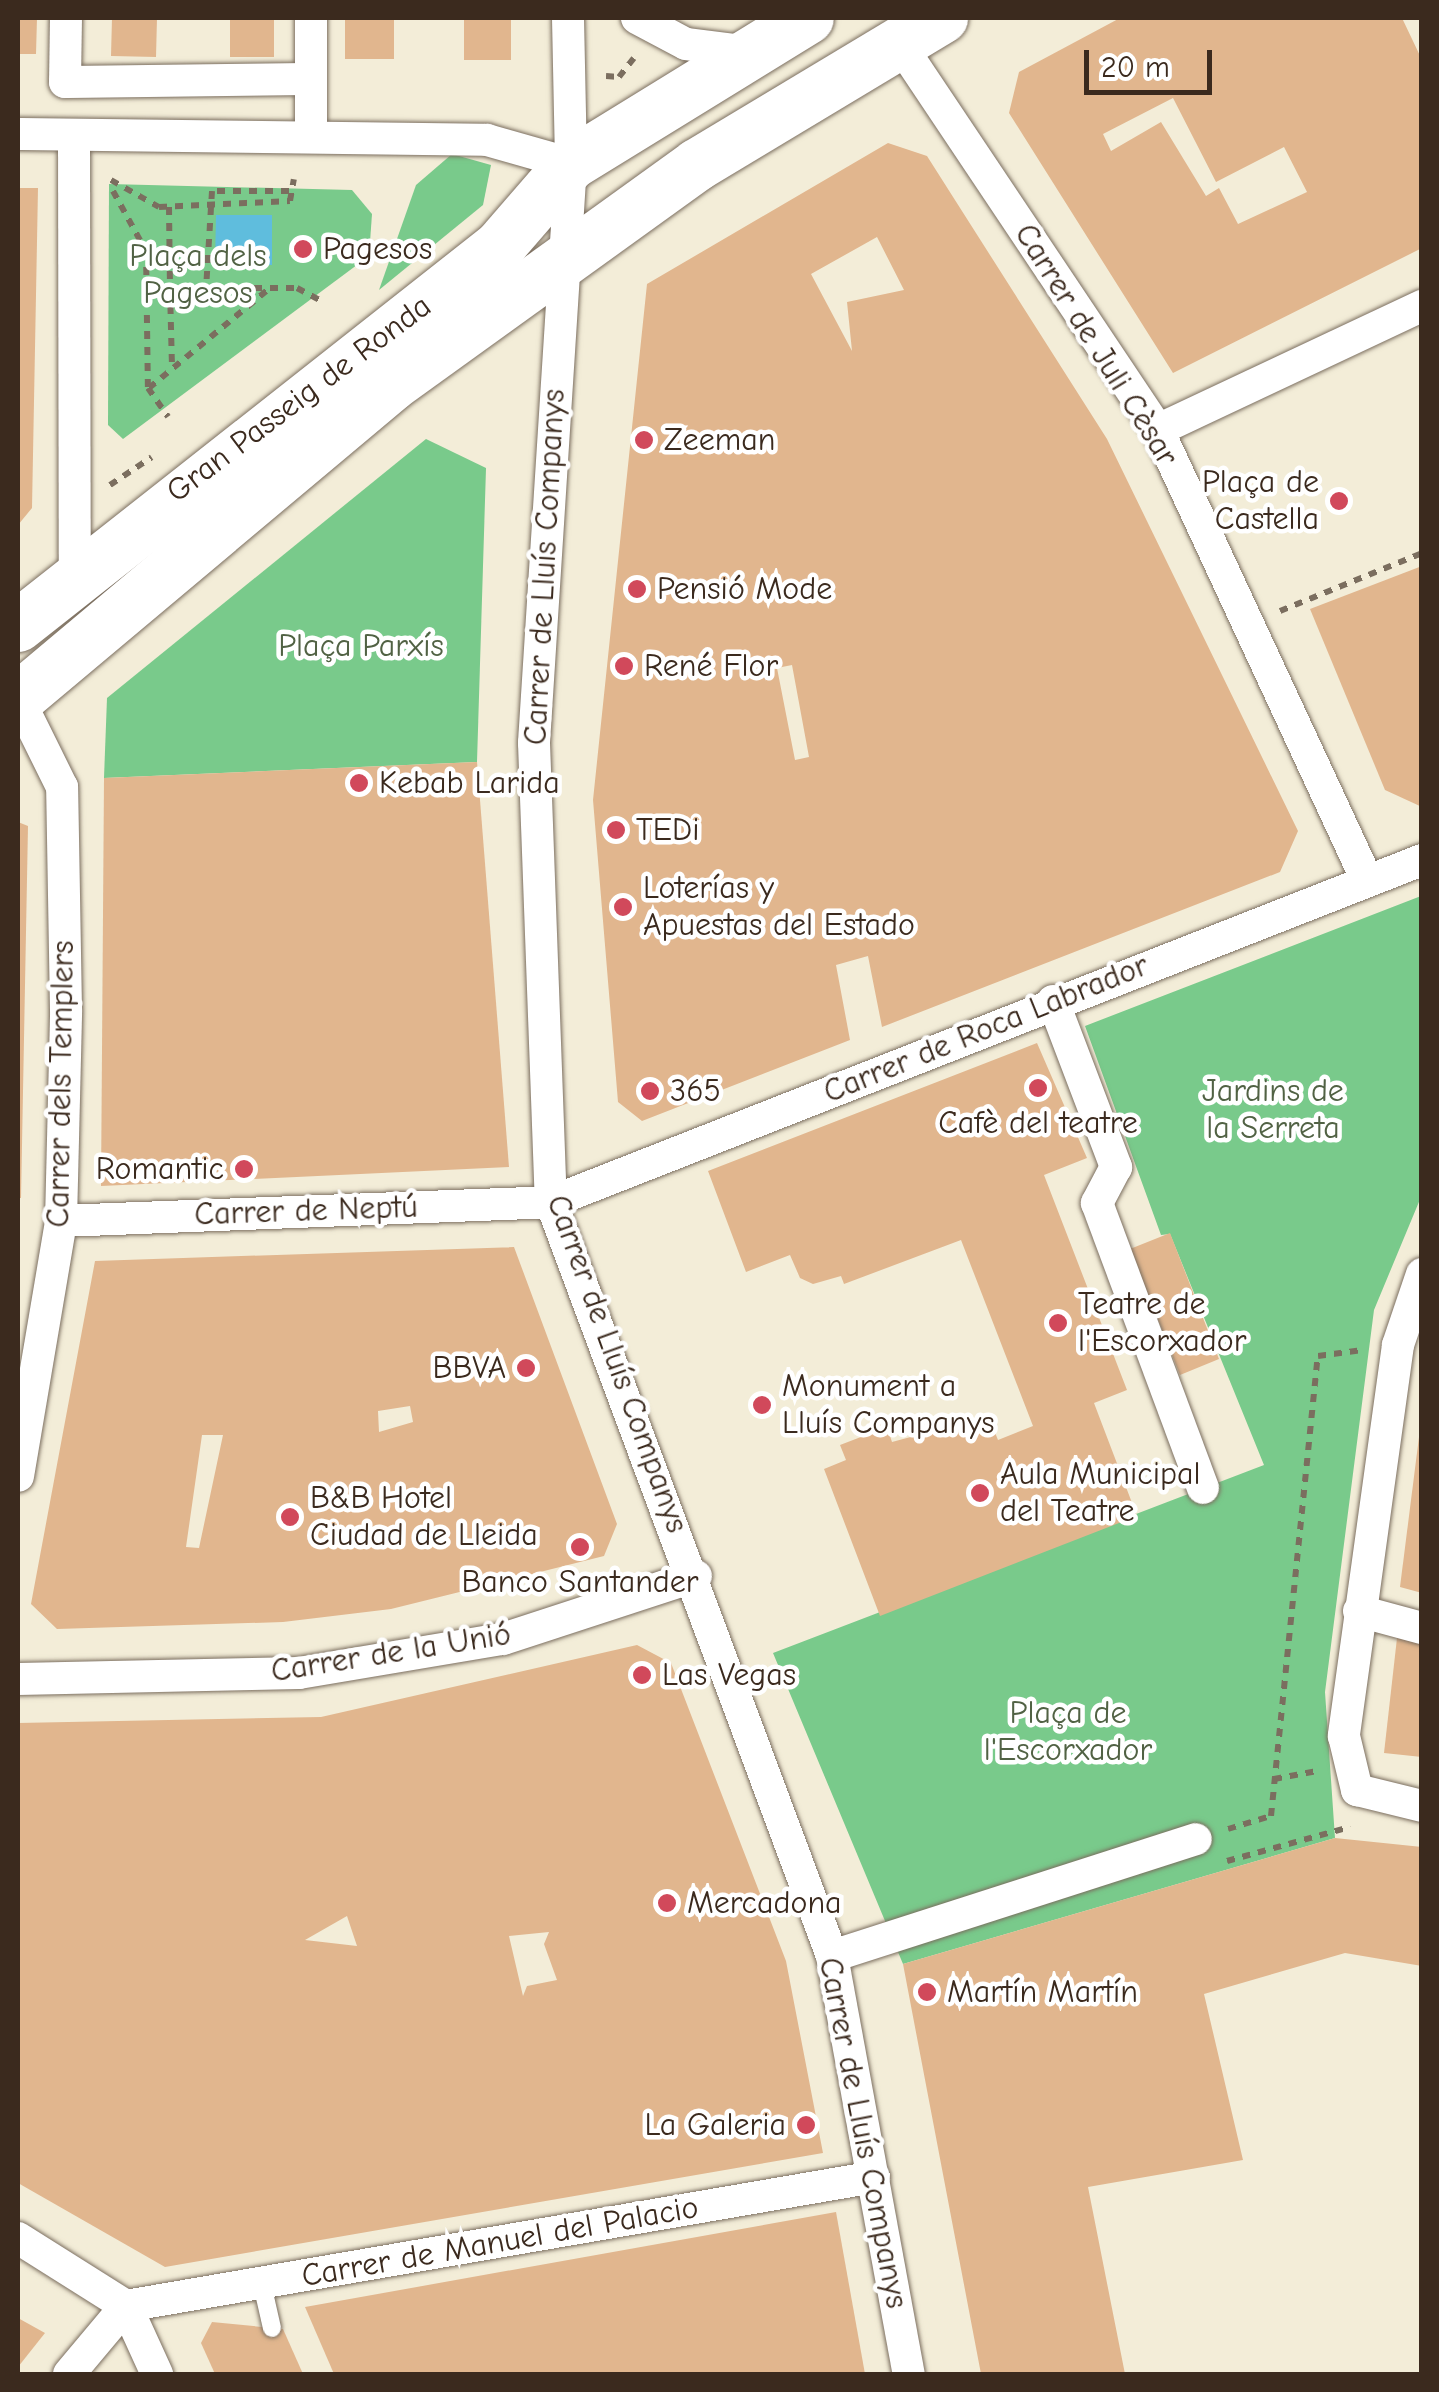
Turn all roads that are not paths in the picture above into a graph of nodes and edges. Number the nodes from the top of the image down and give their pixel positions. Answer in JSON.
{"nodes":[{"id":1,"x":66,"y":18,"type":"edge"},
{"id":2,"x":311,"y":18,"type":"edge"},
{"id":3,"x":568,"y":18,"type":"edge"},
{"id":4,"x":808,"y":18,"type":"edge"},
{"id":5,"x":647,"y":24,"type":"edge"},
{"id":6,"x":920,"y":30,"type":"edge"},
{"id":7,"x":750,"y":52,"type":"junction"},
{"id":8,"x":310,"y":79,"type":"junction"},
{"id":9,"x":18,"y":134,"type":"edge"},
{"id":10,"x":74,"y":136,"type":"junction"},
{"id":11,"x":312,"y":136,"type":"junction"},
{"id":12,"x":571,"y":164,"type":"junction"},
{"id":13,"x":564,"y":261,"type":"junction"},
{"id":14,"x":1422,"y":306,"type":"edge"},
{"id":15,"x":1158,"y":430,"type":"junction"},
{"id":16,"x":75,"y":574,"type":"junction"},
{"id":17,"x":18,"y":626,"type":"edge"},
{"id":18,"x":18,"y":699,"type":"edge"},
{"id":19,"x":1422,"y":860,"type":"edge"},
{"id":20,"x":1367,"y":880,"type":"junction"},
{"id":21,"x":1053,"y":1001,"type":"junction"},
{"id":22,"x":551,"y":1202,"type":"junction"},
{"id":23,"x":61,"y":1221,"type":"junction"},
{"id":24,"x":1422,"y":1274,"type":"edge"},
{"id":25,"x":18,"y":1476,"type":"edge"},
{"id":26,"x":1203,"y":1488,"type":"dead end"},
{"id":27,"x":696,"y":1576,"type":"junction"},
{"id":28,"x":1360,"y":1611,"type":"junction"},
{"id":29,"x":1422,"y":1628,"type":"edge"},
{"id":30,"x":18,"y":1679,"type":"edge"},
{"id":31,"x":1414,"y":1805,"type":"edge"},
{"id":32,"x":1207,"y":1851,"type":"road end"},
{"id":33,"x":832,"y":1956,"type":"junction"},
{"id":34,"x":874,"y":2178,"type":"junction"},
{"id":35,"x":18,"y":2238,"type":"edge"},
{"id":36,"x":262,"y":2284,"type":"junction"},
{"id":37,"x":126,"y":2306,"type":"junction"},
{"id":38,"x":272,"y":2328,"type":"dead end"},
{"id":39,"x":69,"y":2374,"type":"edge"},
{"id":40,"x":156,"y":2374,"type":"edge"},
{"id":41,"x":909,"y":2374,"type":"edge"}],
"edges":[{"from":1,"to":8,"type":"street"},
{"from":2,"to":8,"type":"street"},
{"from":3,"to":12,"type":"street"},
{"from":4,"to":7,"type":"main road","name":"Gran Passeig de Ronda"},
{"from":5,"to":7,"type":"street"},
{"from":6,"to":13,"type":"main road","name":"Gran Passeig de Ronda"},
{"from":6,"to":15,"type":"street","name":"Carrer de Juli Cèsar"},
{"from":7,"to":12,"type":"main road","name":"Gran Passeig de Ronda"},
{"from":8,"to":11,"type":"street"},
{"from":9,"to":10,"type":"street"},
{"from":10,"to":11,"type":"street"},
{"from":10,"to":16,"type":"street"},
{"from":11,"to":12,"type":"street"},
{"from":12,"to":13,"type":"street"},
{"from":12,"to":16,"type":"main road","name":"Gran Passeig de Ronda"},
{"from":13,"to":18,"type":"main road","name":"Gran Passeig de Ronda"},
{"from":13,"to":22,"type":"street","name":"Carrer de Lluís Companys"},
{"from":14,"to":15,"type":"street"},
{"from":15,"to":20,"type":"street","name":"Carrer de Juli Cèsar"},
{"from":16,"to":17,"type":"main road","name":"Gran Passeig de Ronda"},
{"from":18,"to":23,"type":"street","name":"Carrer dels Templers"},
{"from":19,"to":20,"type":"street","name":"Carrer de Roca Labrador"},
{"from":20,"to":21,"type":"street","name":"Carrer de Roca Labrador"},
{"from":21,"to":22,"type":"street","name":"Carrer de Roca Labrador"},
{"from":21,"to":26,"type":"street"},
{"from":22,"to":23,"type":"street","name":"Carrer de Neptú"},
{"from":22,"to":27,"type":"street","name":"Carrer de Lluís Companys"},
{"from":23,"to":25,"type":"street","name":"Carrer dels Templers"},
{"from":24,"to":28,"type":"street"},
{"from":27,"to":30,"type":"street","name":"Carrer de la Unió"},
{"from":27,"to":33,"type":"street","name":"Carrer de Lluís Companys"},
{"from":28,"to":29,"type":"street"},
{"from":28,"to":31,"type":"street"},
{"from":32,"to":33,"type":"street"},
{"from":33,"to":34,"type":"street","name":"Carrer de Lluís Companys"},
{"from":34,"to":36,"type":"street","name":"Carrer de Manuel del Palacio"},
{"from":34,"to":41,"type":"street","name":"Carrer de Lluís Companys"},
{"from":35,"to":37,"type":"street"},
{"from":36,"to":37,"type":"street","name":"Carrer de Manuel del Palacio"},
{"from":36,"to":38,"type":"lane"},
{"from":37,"to":39,"type":"street"},
{"from":37,"to":40,"type":"street"}]}
